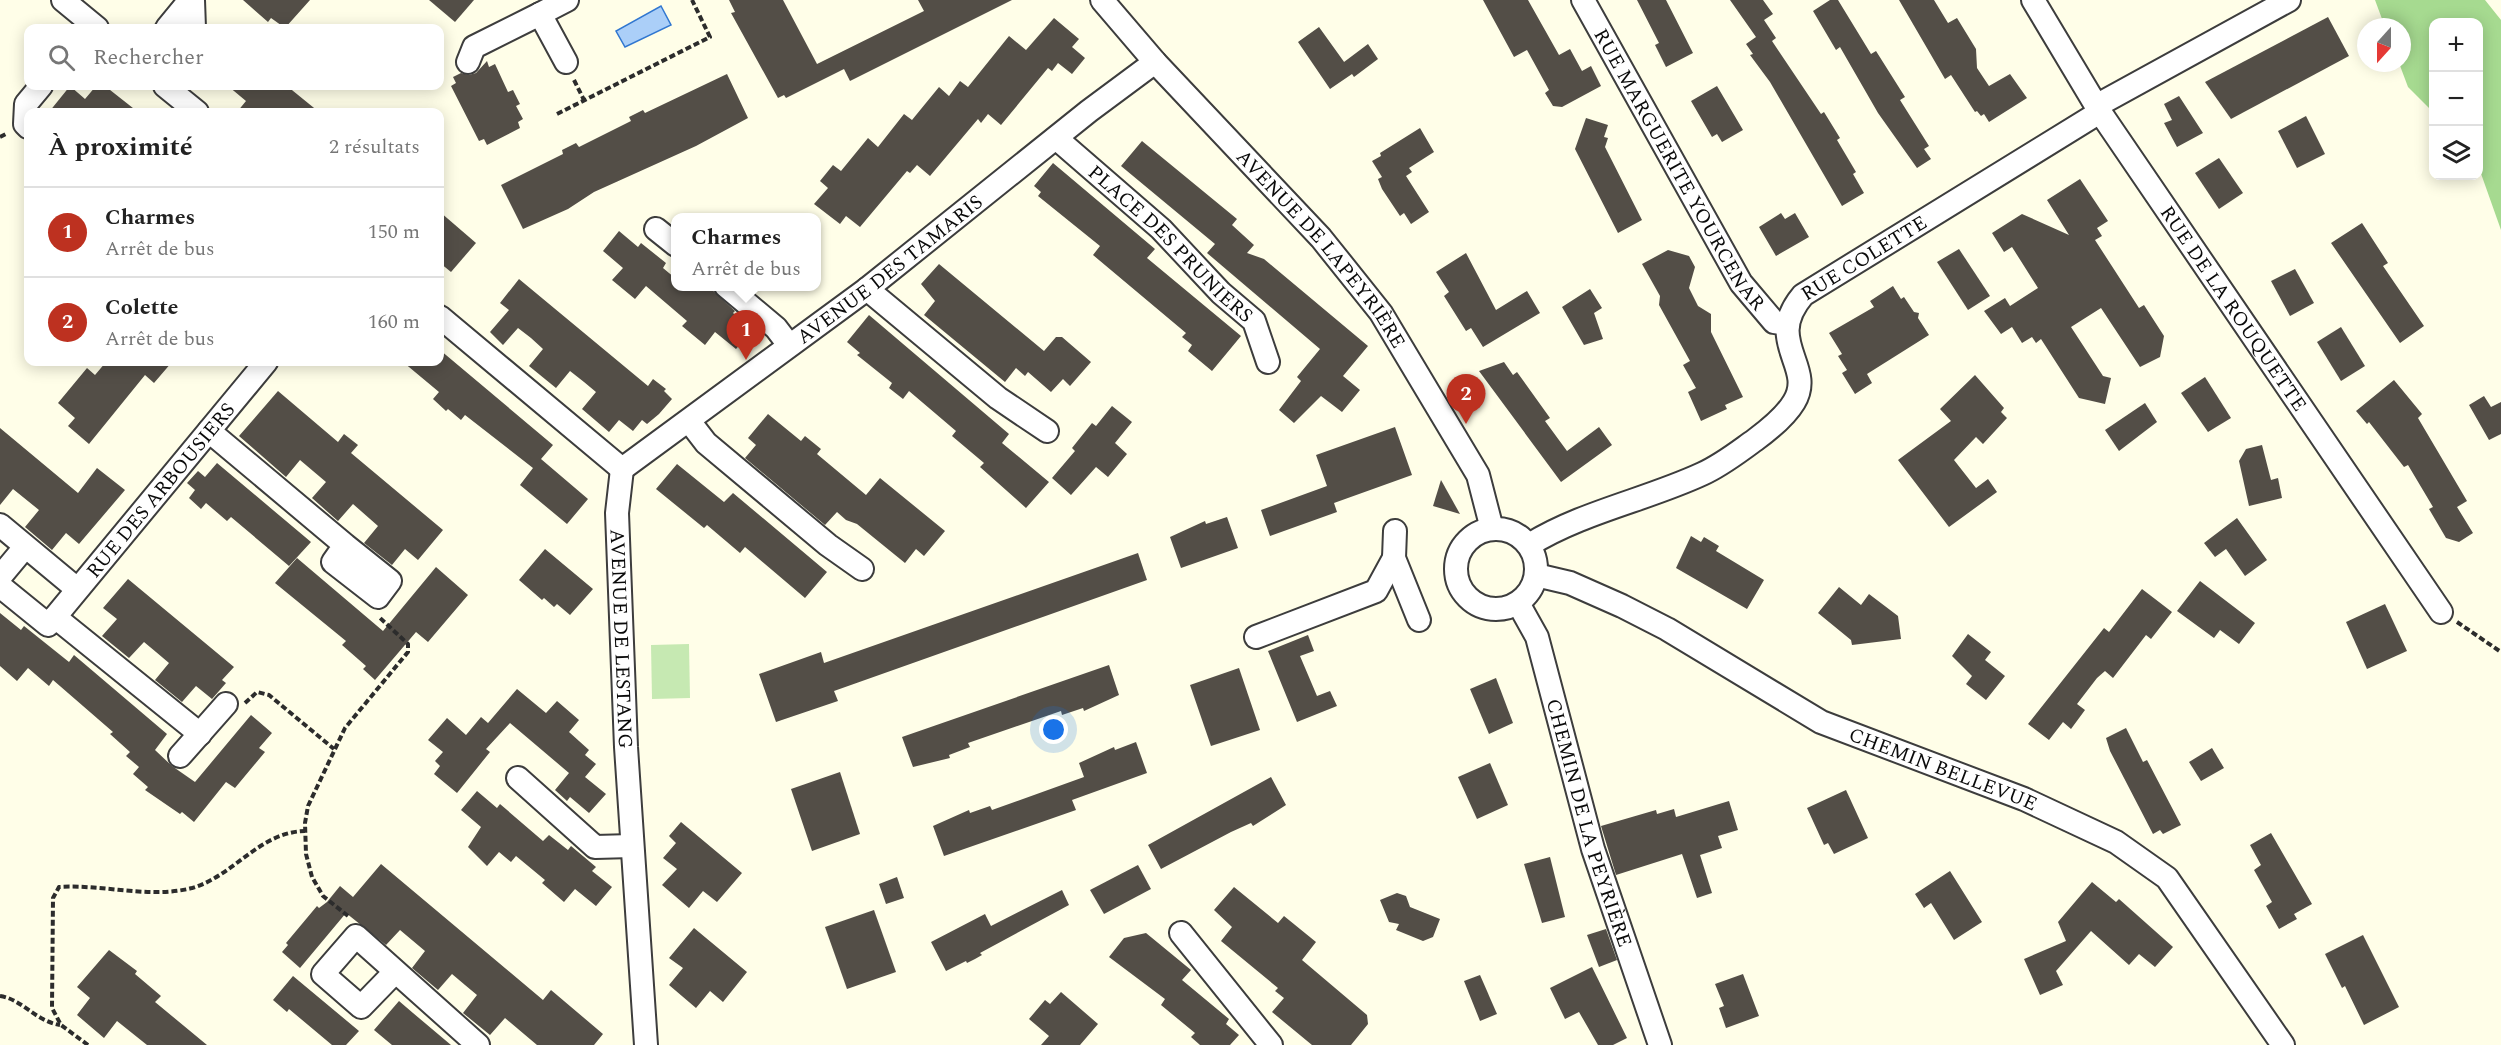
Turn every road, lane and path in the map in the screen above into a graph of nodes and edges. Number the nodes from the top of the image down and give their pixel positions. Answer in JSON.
{"nodes":[{"id":1,"x":63,"y":0,"type":"edge"},
{"id":2,"x":192,"y":0,"type":"edge"},
{"id":3,"x":567,"y":0,"type":"edge"},
{"id":4,"x":692,"y":0,"type":"edge"},
{"id":5,"x":1102,"y":0,"type":"edge"},
{"id":6,"x":1583,"y":0,"type":"edge"},
{"id":7,"x":2033,"y":0,"type":"edge"},
{"id":8,"x":2289,"y":0,"type":"edge"},
{"id":9,"x":540,"y":14,"type":"junction"},
{"id":10,"x":89,"y":24,"type":"edge"},
{"id":11,"x":171,"y":24,"type":"edge"},
{"id":12,"x":194,"y":24,"type":"edge"},
{"id":13,"x":468,"y":62,"type":"dead end"},
{"id":14,"x":566,"y":62,"type":"dead end"},
{"id":15,"x":1155,"y":62,"type":"junction"},
{"id":16,"x":38,"y":90,"type":"edge"},
{"id":17,"x":172,"y":90,"type":"edge"},
{"id":18,"x":190,"y":101,"type":"edge"},
{"id":19,"x":26,"y":108,"type":"edge"},
{"id":20,"x":2098,"y":109,"type":"junction"},
{"id":21,"x":557,"y":114,"type":"dead end"},
{"id":22,"x":1056,"y":138,"type":"junction"},
{"id":23,"x":656,"y":229,"type":"dead end"},
{"id":24,"x":671,"y":242,"type":"edge"},
{"id":25,"x":867,"y":289,"type":"junction"},
{"id":26,"x":732,"y":291,"type":"edge"},
{"id":27,"x":444,"y":320,"type":"edge"},
{"id":28,"x":1788,"y":324,"type":"junction"},
{"id":29,"x":789,"y":345,"type":"junction"},
{"id":30,"x":1268,"y":362,"type":"dead end"},
{"id":31,"x":263,"y":366,"type":"edge"},
{"id":32,"x":689,"y":421,"type":"junction"},
{"id":33,"x":209,"y":431,"type":"junction"},
{"id":34,"x":1047,"y":431,"type":"dead end"},
{"id":35,"x":622,"y":469,"type":"junction"},
{"id":36,"x":0,"y":525,"type":"edge"},
{"id":37,"x":1492,"y":529,"type":"junction"},
{"id":38,"x":1395,"y":531,"type":"dead end"},
{"id":39,"x":1529,"y":545,"type":"junction"},
{"id":40,"x":25,"y":547,"type":"junction"},
{"id":41,"x":1394,"y":558,"type":"junction"},
{"id":42,"x":862,"y":569,"type":"dead end"},
{"id":43,"x":1536,"y":575,"type":"junction"},
{"id":44,"x":0,"y":577,"type":"edge"},
{"id":45,"x":0,"y":586,"type":"edge"},
{"id":46,"x":77,"y":589,"type":"junction"},
{"id":47,"x":378,"y":597,"type":"joint"},
{"id":48,"x":1518,"y":603,"type":"junction"},
{"id":49,"x":2441,"y":612,"type":"joint"},
{"id":50,"x":55,"y":617,"type":"junction"},
{"id":51,"x":1419,"y":620,"type":"dead end"},
{"id":52,"x":1257,"y":638,"type":"dead end"},
{"id":53,"x":2501,"y":652,"type":"edge"},
{"id":54,"x":226,"y":704,"type":"joint"},
{"id":55,"x":200,"y":734,"type":"junction"},
{"id":56,"x":334,"y":749,"type":"junction"},
{"id":57,"x":180,"y":756,"type":"dead end"},
{"id":58,"x":518,"y":778,"type":"dead end"},
{"id":59,"x":305,"y":831,"type":"junction"},
{"id":60,"x":632,"y":846,"type":"junction"},
{"id":61,"x":1181,"y":933,"type":"dead end"},
{"id":62,"x":356,"y":936,"type":"junction"},
{"id":63,"x":396,"y":972,"type":"junction"},
{"id":64,"x":0,"y":991,"type":"edge"},
{"id":65,"x":3,"y":996,"type":"edge"},
{"id":66,"x":61,"y":1025,"type":"junction"},
{"id":67,"x":88,"y":1045,"type":"edge"},
{"id":68,"x":478,"y":1045,"type":"edge"},
{"id":69,"x":646,"y":1045,"type":"edge"},
{"id":70,"x":1271,"y":1045,"type":"edge"},
{"id":71,"x":1660,"y":1045,"type":"edge"},
{"id":72,"x":2283,"y":1045,"type":"edge"}],
"edges":[{"from":1,"to":10,"type":"street"},
{"from":2,"to":11,"type":"street"},
{"from":2,"to":12,"type":"street"},
{"from":3,"to":9,"type":"street"},
{"from":4,"to":21,"type":"path"},
{"from":5,"to":15,"type":"street","name":"AVENUE DE LAPEYRIÈRE"},
{"from":6,"to":28,"type":"street","name":"RUE MARGUERITE YOURCENAR"},
{"from":7,"to":20,"type":"street","name":"RUE DE LA ROUQUETTE"},
{"from":8,"to":20,"type":"street","name":"RUE COLETTE"},
{"from":9,"to":13,"type":"street"},
{"from":9,"to":14,"type":"street"},
{"from":15,"to":22,"type":"street","name":"AVENUE DES TAMARIS"},
{"from":15,"to":37,"type":"street","name":"AVENUE DE LAPEYRIÈRE"},
{"from":16,"to":19,"type":"street"},
{"from":17,"to":18,"type":"street"},
{"from":20,"to":28,"type":"street","name":"RUE COLETTE"},
{"from":20,"to":49,"type":"street","name":"RUE DE LA ROUQUETTE"},
{"from":22,"to":25,"type":"street","name":"AVENUE DES TAMARIS"},
{"from":22,"to":30,"type":"street","name":"PLACE DES PRUNIERS"},
{"from":23,"to":24,"type":"street"},
{"from":25,"to":29,"type":"street","name":"AVENUE DES TAMARIS"},
{"from":25,"to":34,"type":"street"},
{"from":26,"to":29,"type":"street"},
{"from":27,"to":35,"type":"street"},
{"from":28,"to":39,"type":"street"},
{"from":29,"to":32,"type":"street","name":"AVENUE DES TAMARIS"},
{"from":31,"to":33,"type":"street","name":"RUE DES ARBOUSIERS"},
{"from":32,"to":35,"type":"street","name":"AVENUE DES TAMARIS"},
{"from":32,"to":42,"type":"street"},
{"from":33,"to":46,"type":"street","name":"RUE DES ARBOUSIERS"},
{"from":33,"to":47,"type":"street"},
{"from":35,"to":60,"type":"street","name":"AVENUE DE LESTANG"},
{"from":36,"to":40,"type":"street"},
{"from":37,"to":39,"type":"street"},
{"from":37,"to":48,"type":"street"},
{"from":38,"to":41,"type":"street"},
{"from":39,"to":43,"type":"street"},
{"from":40,"to":44,"type":"street"},
{"from":40,"to":46,"type":"street"},
{"from":41,"to":51,"type":"street"},
{"from":41,"to":52,"type":"street"},
{"from":43,"to":48,"type":"street"},
{"from":43,"to":72,"type":"street","name":"CHEMIN BELLEVUE"},
{"from":45,"to":50,"type":"street"},
{"from":46,"to":50,"type":"street","name":"RUE DES ARBOUSIERS"},
{"from":47,"to":56,"type":"path"},
{"from":48,"to":71,"type":"street","name":"CHEMIN DE LA PEYRIÈRE"},
{"from":49,"to":53,"type":"path"},
{"from":50,"to":55,"type":"street"},
{"from":54,"to":55,"type":"street"},
{"from":54,"to":56,"type":"path"},
{"from":55,"to":57,"type":"street"},
{"from":56,"to":59,"type":"path"},
{"from":58,"to":60,"type":"street"},
{"from":59,"to":62,"type":"path"},
{"from":59,"to":66,"type":"path"},
{"from":60,"to":69,"type":"street","name":"AVENUE DE LESTANG"},
{"from":61,"to":70,"type":"street"},
{"from":62,"to":63,"type":"street"},
{"from":62,"to":63,"type":"street"},
{"from":63,"to":68,"type":"street"},
{"from":64,"to":65,"type":"path"},
{"from":65,"to":66,"type":"path"},
{"from":66,"to":67,"type":"path"}]}
